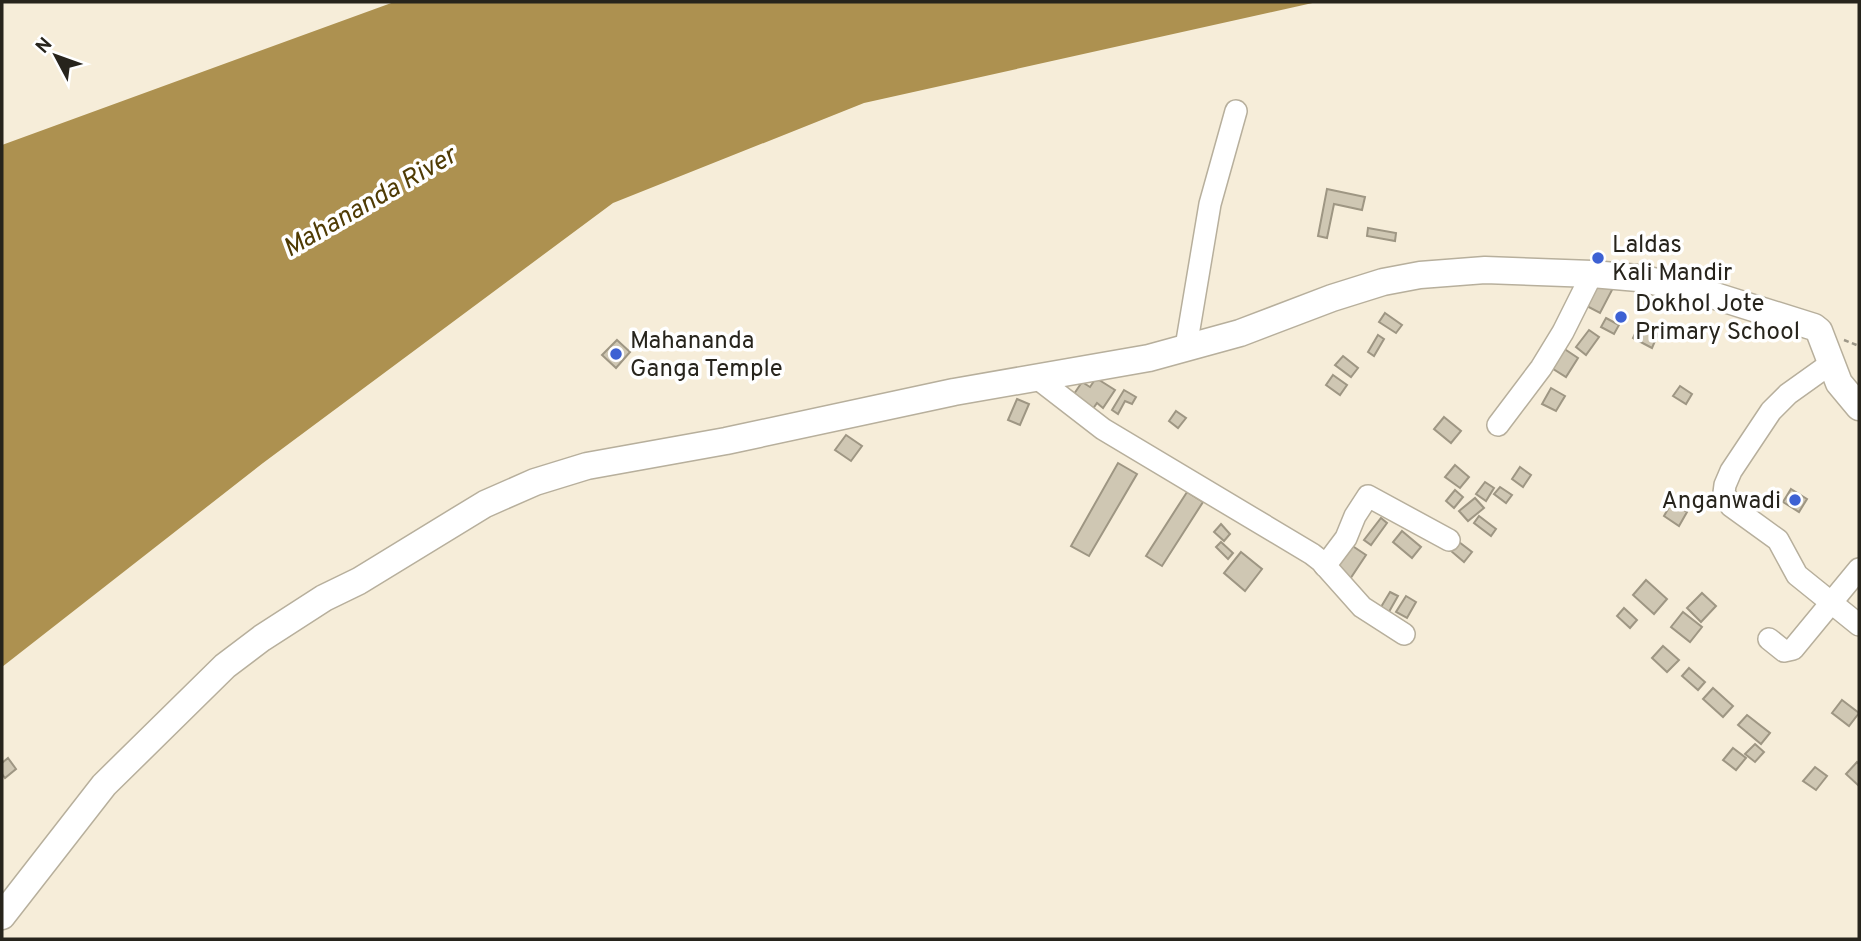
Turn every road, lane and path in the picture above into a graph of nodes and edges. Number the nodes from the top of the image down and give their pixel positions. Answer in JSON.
{"nodes":[{"id":1,"x":1236,"y":111,"type":"dead end"},
{"id":2,"x":1592,"y":274,"type":"junction"},
{"id":3,"x":1186,"y":347,"type":"junction"},
{"id":4,"x":1830,"y":364,"type":"junction"},
{"id":5,"x":1037,"y":378,"type":"junction"},
{"id":6,"x":1859,"y":407,"type":"edge"},
{"id":7,"x":1499,"y":425,"type":"dead end"},
{"id":8,"x":1449,"y":540,"type":"dead end"},
{"id":9,"x":1325,"y":566,"type":"junction"},
{"id":10,"x":1859,"y":569,"type":"edge"},
{"id":11,"x":1832,"y":603,"type":"junction"},
{"id":12,"x":1859,"y":625,"type":"edge"},
{"id":13,"x":1404,"y":634,"type":"dead end"},
{"id":14,"x":1769,"y":639,"type":"dead end"},
{"id":15,"x":2,"y":916,"type":"edge"}],
"edges":[{"from":1,"to":3,"type":"street"},
{"from":2,"to":3,"type":"main road"},
{"from":2,"to":4,"type":"main road"},
{"from":2,"to":7,"type":"street"},
{"from":3,"to":5,"type":"main road"},
{"from":4,"to":6,"type":"main road"},
{"from":4,"to":11,"type":"street"},
{"from":5,"to":9,"type":"street"},
{"from":5,"to":15,"type":"main road"},
{"from":8,"to":9,"type":"street"},
{"from":9,"to":13,"type":"street"},
{"from":10,"to":11,"type":"street"},
{"from":11,"to":12,"type":"street"},
{"from":11,"to":14,"type":"street"}]}
